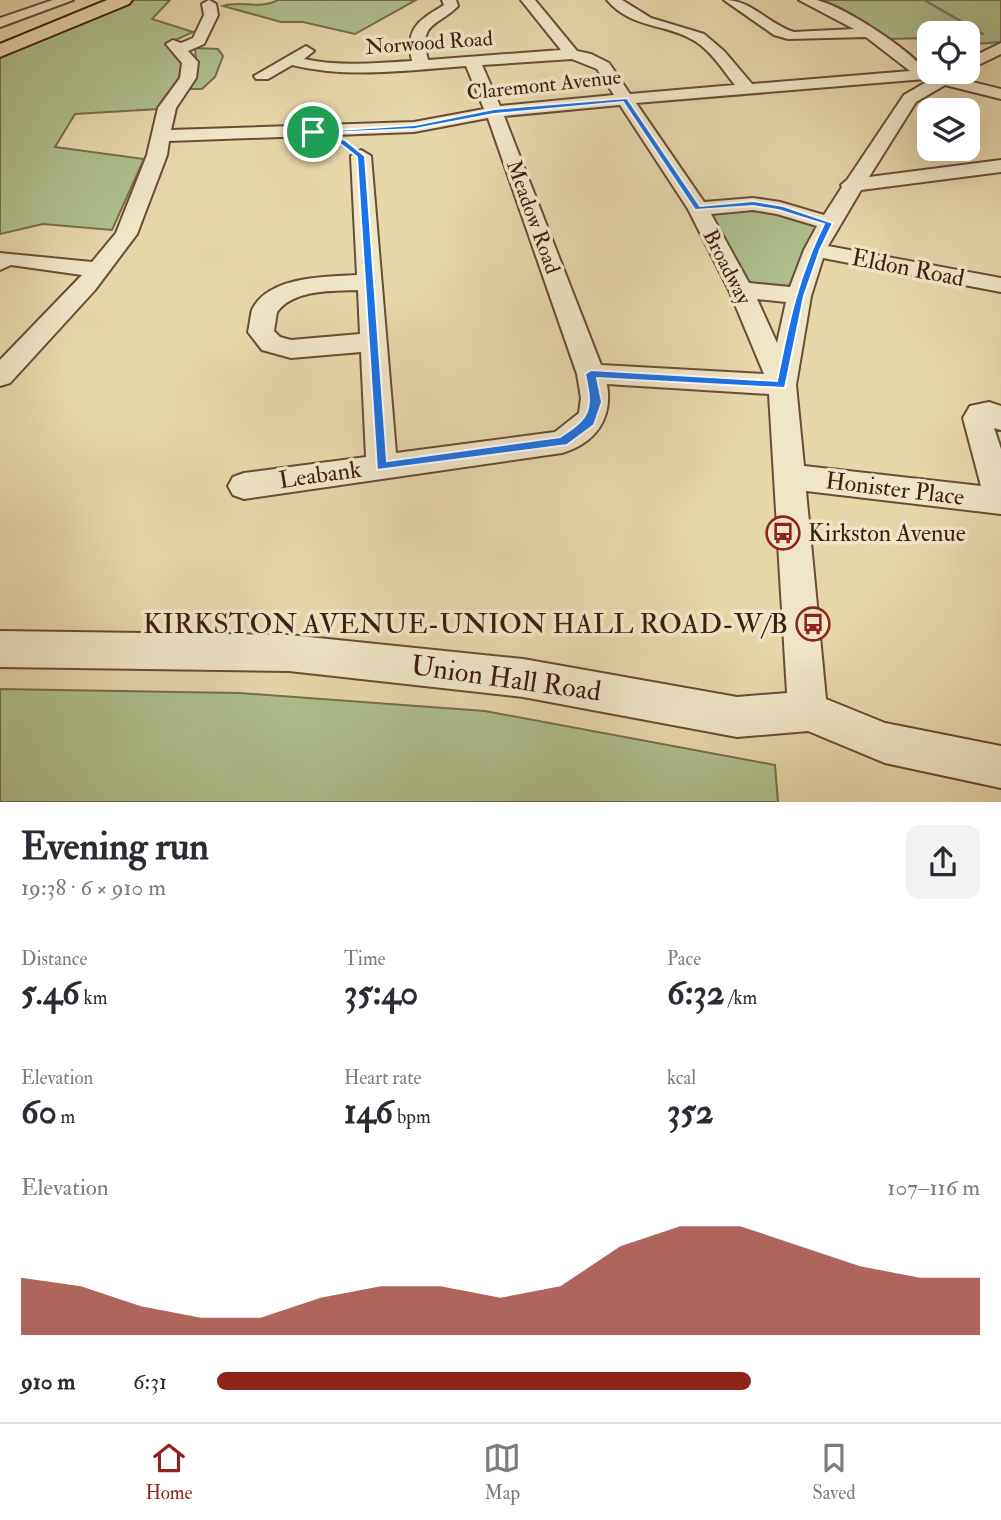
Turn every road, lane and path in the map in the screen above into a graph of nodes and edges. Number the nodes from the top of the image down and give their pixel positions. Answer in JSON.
{"nodes":[{"id":1,"x":66,"y":0,"type":"edge"},
{"id":2,"x":91,"y":0,"type":"edge"},
{"id":3,"x":115,"y":0,"type":"edge"},
{"id":4,"x":123,"y":0,"type":"edge"},
{"id":5,"x":449,"y":0,"type":"edge"},
{"id":6,"x":528,"y":0,"type":"edge"},
{"id":7,"x":614,"y":0,"type":"edge"},
{"id":8,"x":731,"y":0,"type":"edge"},
{"id":9,"x":806,"y":0,"type":"edge"},
{"id":10,"x":209,"y":4,"type":"dead end"},
{"id":11,"x":0,"y":23,"type":"edge"},
{"id":12,"x":0,"y":30,"type":"edge"},
{"id":13,"x":868,"y":33,"type":"junction"},
{"id":14,"x":0,"y":35,"type":"edge"},
{"id":15,"x":0,"y":43,"type":"edge"},
{"id":16,"x":312,"y":47,"type":"dead end"},
{"id":17,"x":1001,"y":48,"type":"edge"},
{"id":18,"x":0,"y":51,"type":"edge"},
{"id":19,"x":572,"y":54,"type":"junction"},
{"id":20,"x":980,"y":57,"type":"edge"},
{"id":21,"x":917,"y":59,"type":"edge"},
{"id":22,"x":290,"y":60,"type":"junction"},
{"id":23,"x":472,"y":61,"type":"junction"},
{"id":24,"x":421,"y":65,"type":"junction"},
{"id":25,"x":1001,"y":70,"type":"edge"},
{"id":26,"x":980,"y":71,"type":"edge"},
{"id":27,"x":917,"y":75,"type":"edge"},
{"id":28,"x":262,"y":76,"type":"dead end"},
{"id":29,"x":929,"y":84,"type":"edge"},
{"id":30,"x":973,"y":84,"type":"edge"},
{"id":31,"x":748,"y":90,"type":"junction"},
{"id":32,"x":1001,"y":94,"type":"edge"},
{"id":33,"x":625,"y":99,"type":"junction"},
{"id":34,"x":494,"y":111,"type":"junction"},
{"id":35,"x":415,"y":127,"type":"junction"},
{"id":36,"x":313,"y":132,"type":"junction"},
{"id":37,"x":162,"y":136,"type":"junction"},
{"id":38,"x":361,"y":156,"type":"junction"},
{"id":39,"x":870,"y":159,"type":"junction"},
{"id":40,"x":1001,"y":166,"type":"edge"},
{"id":41,"x":910,"y":177,"type":"junction"},
{"id":42,"x":851,"y":186,"type":"junction"},
{"id":43,"x":698,"y":209,"type":"junction"},
{"id":44,"x":829,"y":223,"type":"junction"},
{"id":45,"x":815,"y":250,"type":"junction"},
{"id":46,"x":0,"y":263,"type":"edge"},
{"id":47,"x":99,"y":270,"type":"junction"},
{"id":48,"x":369,"y":282,"type":"junction"},
{"id":49,"x":1001,"y":285,"type":"edge"},
{"id":50,"x":741,"y":290,"type":"junction"},
{"id":51,"x":799,"y":296,"type":"junction"},
{"id":52,"x":373,"y":342,"type":"junction"},
{"id":53,"x":591,"y":374,"type":"junction"},
{"id":54,"x":0,"y":376,"type":"edge"},
{"id":55,"x":782,"y":385,"type":"junction"},
{"id":56,"x":1001,"y":419,"type":"edge"},
{"id":57,"x":382,"y":467,"type":"junction"},
{"id":58,"x":790,"y":477,"type":"junction"},
{"id":59,"x":244,"y":486,"type":"dead end"},
{"id":60,"x":1001,"y":501,"type":"edge"},
{"id":61,"x":0,"y":649,"type":"edge"},
{"id":62,"x":807,"y":711,"type":"junction"},
{"id":63,"x":1001,"y":767,"type":"edge"}],
"edges":[{"from":1,"to":11,"type":"street"},
{"from":2,"to":12,"type":"highway"},
{"from":2,"to":14,"type":"highway"},
{"from":3,"to":15,"type":"highway"},
{"from":4,"to":18,"type":"highway"},
{"from":5,"to":24,"type":"street"},
{"from":6,"to":19,"type":"street","name":"Broadway"},
{"from":7,"to":31,"type":"street"},
{"from":8,"to":13,"type":"street"},
{"from":9,"to":13,"type":"street"},
{"from":10,"to":37,"type":"street"},
{"from":13,"to":21,"type":"street"},
{"from":16,"to":22,"type":"street"},
{"from":17,"to":20,"type":"street"},
{"from":19,"to":23,"type":"street","name":"Norwood Road"},
{"from":19,"to":33,"type":"street","name":"Broadway"},
{"from":22,"to":24,"type":"street","name":"Norwood Road"},
{"from":22,"to":28,"type":"street"},
{"from":23,"to":24,"type":"street","name":"Norwood Road"},
{"from":23,"to":34,"type":"street","name":"Meadow Road"},
{"from":25,"to":26,"type":"street"},
{"from":27,"to":31,"type":"street","name":"Claremont Avenue"},
{"from":29,"to":39,"type":"street"},
{"from":30,"to":32,"type":"street"},
{"from":31,"to":33,"type":"street","name":"Claremont Avenue"},
{"from":33,"to":34,"type":"street","name":"Claremont Avenue"},
{"from":33,"to":43,"type":"street","name":"Broadway"},
{"from":34,"to":35,"type":"street","name":"Claremont Avenue"},
{"from":34,"to":53,"type":"street","name":"Meadow Road"},
{"from":35,"to":36,"type":"street","name":"Claremont Avenue"},
{"from":35,"to":38,"type":"street"},
{"from":36,"to":37,"type":"street","name":"Claremont Avenue"},
{"from":36,"to":38,"type":"street"},
{"from":37,"to":47,"type":"street"},
{"from":38,"to":48,"type":"street"},
{"from":39,"to":41,"type":"street"},
{"from":39,"to":42,"type":"street"},
{"from":40,"to":41,"type":"street"},
{"from":41,"to":42,"type":"street"},
{"from":42,"to":44,"type":"street"},
{"from":43,"to":44,"type":"street"},
{"from":43,"to":50,"type":"street","name":"Broadway"},
{"from":44,"to":45,"type":"street"},
{"from":45,"to":49,"type":"street","name":"Eldon Road"},
{"from":45,"to":51,"type":"street"},
{"from":46,"to":47,"type":"street"},
{"from":47,"to":54,"type":"street"},
{"from":48,"to":52,"type":"street"},
{"from":48,"to":52,"type":"street"},
{"from":50,"to":51,"type":"street"},
{"from":50,"to":55,"type":"street","name":"Broadway"},
{"from":51,"to":55,"type":"street"},
{"from":52,"to":57,"type":"street"},
{"from":53,"to":55,"type":"street"},
{"from":53,"to":57,"type":"street","name":"Leabank"},
{"from":55,"to":58,"type":"street"},
{"from":56,"to":60,"type":"street"},
{"from":57,"to":59,"type":"street","name":"Leabank"},
{"from":58,"to":60,"type":"street","name":"Honister Place"},
{"from":58,"to":62,"type":"street"},
{"from":61,"to":62,"type":"street","name":"Union Hall Road"},
{"from":62,"to":63,"type":"street","name":"Union Hall Road"}]}
